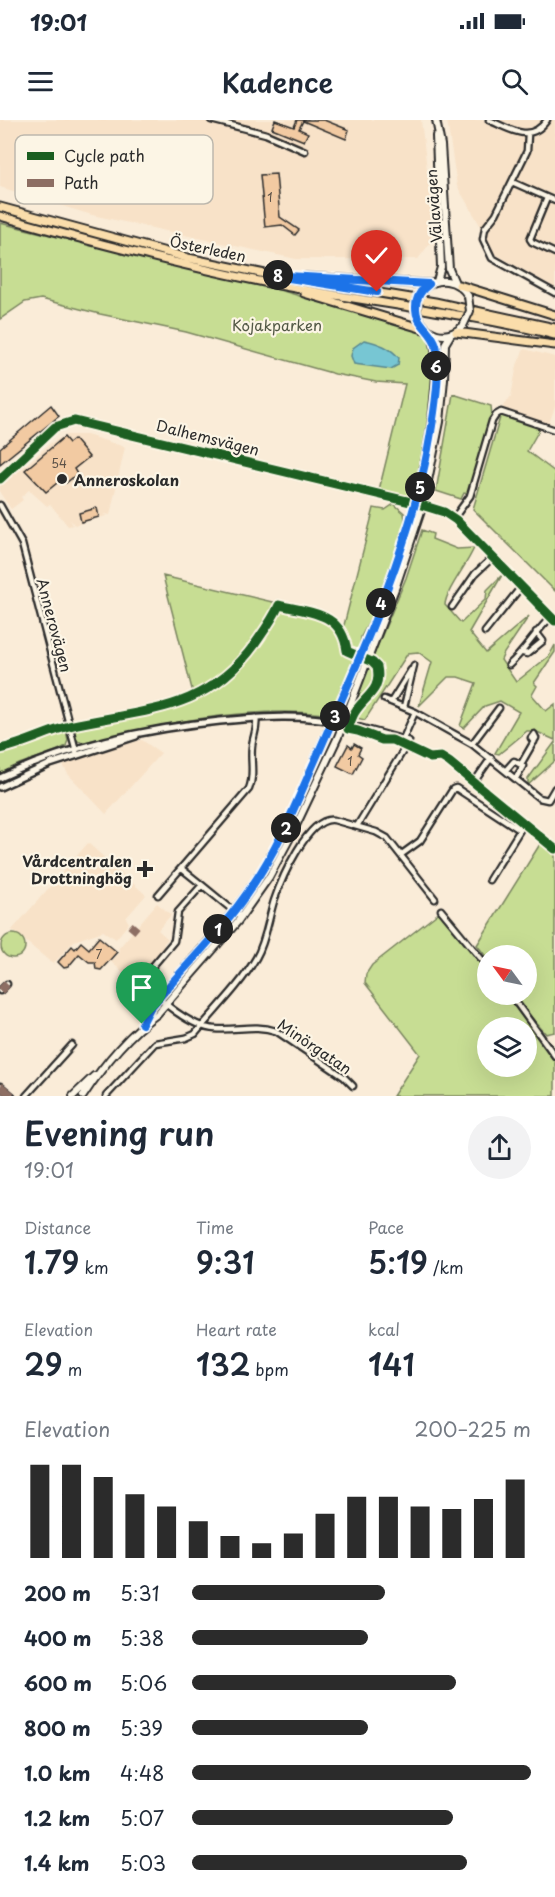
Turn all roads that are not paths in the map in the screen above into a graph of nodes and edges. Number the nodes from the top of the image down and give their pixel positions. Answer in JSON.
{"nodes":[{"id":1,"x":211,"y":120,"type":"edge"},
{"id":2,"x":489,"y":120,"type":"edge"},
{"id":3,"x":547,"y":120,"type":"edge"},
{"id":4,"x":436,"y":123,"type":"edge"},
{"id":5,"x":528,"y":134,"type":"junction"},
{"id":6,"x":305,"y":151,"type":"dead end"},
{"id":7,"x":512,"y":182,"type":"junction"},
{"id":8,"x":547,"y":198,"type":"junction"},
{"id":9,"x":555,"y":201,"type":"edge"},
{"id":10,"x":0,"y":207,"type":"edge"},
{"id":11,"x":0,"y":216,"type":"edge"},
{"id":12,"x":555,"y":253,"type":"edge"},
{"id":13,"x":270,"y":275,"type":"junction"},
{"id":14,"x":437,"y":281,"type":"junction"},
{"id":15,"x":264,"y":282,"type":"junction"},
{"id":16,"x":429,"y":284,"type":"junction"},
{"id":17,"x":457,"y":284,"type":"junction"},
{"id":18,"x":555,"y":293,"type":"edge"},
{"id":19,"x":555,"y":315,"type":"edge"},
{"id":20,"x":555,"y":328,"type":"edge"},
{"id":21,"x":429,"y":331,"type":"junction"},
{"id":22,"x":453,"y":333,"type":"junction"},
{"id":23,"x":555,"y":335,"type":"edge"},
{"id":24,"x":555,"y":345,"type":"edge"},
{"id":25,"x":555,"y":430,"type":"edge"},
{"id":26,"x":0,"y":477,"type":"edge"},
{"id":27,"x":415,"y":503,"type":"junction"},
{"id":28,"x":0,"y":505,"type":"edge"},
{"id":29,"x":423,"y":506,"type":"junction"},
{"id":30,"x":454,"y":518,"type":"junction"},
{"id":31,"x":492,"y":558,"type":"junction"},
{"id":32,"x":521,"y":587,"type":"junction"},
{"id":33,"x":452,"y":607,"type":"dead end"},
{"id":34,"x":553,"y":619,"type":"edge"},
{"id":35,"x":485,"y":632,"type":"dead end"},
{"id":36,"x":536,"y":632,"type":"junction"},
{"id":37,"x":523,"y":653,"type":"junction"},
{"id":38,"x":509,"y":665,"type":"dead end"},
{"id":39,"x":384,"y":699,"type":"dead end"},
{"id":40,"x":391,"y":702,"type":"junction"},
{"id":41,"x":404,"y":707,"type":"junction"},
{"id":42,"x":499,"y":708,"type":"dead end"},
{"id":43,"x":415,"y":712,"type":"junction"},
{"id":44,"x":256,"y":718,"type":"junction"},
{"id":45,"x":333,"y":720,"type":"junction"},
{"id":46,"x":344,"y":723,"type":"junction"},
{"id":47,"x":157,"y":730,"type":"junction"},
{"id":48,"x":403,"y":739,"type":"junction"},
{"id":49,"x":534,"y":742,"type":"dead end"},
{"id":50,"x":472,"y":744,"type":"junction"},
{"id":51,"x":74,"y":748,"type":"junction"},
{"id":52,"x":77,"y":755,"type":"junction"},
{"id":53,"x":491,"y":758,"type":"junction"},
{"id":54,"x":521,"y":764,"type":"junction"},
{"id":55,"x":506,"y":770,"type":"junction"},
{"id":56,"x":0,"y":778,"type":"edge"},
{"id":57,"x":477,"y":778,"type":"dead end"},
{"id":58,"x":516,"y":778,"type":"junction"},
{"id":59,"x":0,"y":787,"type":"edge"},
{"id":60,"x":555,"y":788,"type":"edge"},
{"id":61,"x":357,"y":826,"type":"junction"},
{"id":62,"x":402,"y":855,"type":"junction"},
{"id":63,"x":182,"y":869,"type":"junction"},
{"id":64,"x":489,"y":880,"type":"dead end"},
{"id":65,"x":202,"y":885,"type":"junction"},
{"id":66,"x":158,"y":895,"type":"dead end"},
{"id":67,"x":435,"y":900,"type":"dead end"},
{"id":68,"x":441,"y":910,"type":"dead end"},
{"id":69,"x":233,"y":912,"type":"junction"},
{"id":70,"x":241,"y":917,"type":"junction"},
{"id":71,"x":477,"y":954,"type":"edge"},
{"id":72,"x":7,"y":984,"type":"dead end"},
{"id":73,"x":0,"y":991,"type":"edge"},
{"id":74,"x":162,"y":1001,"type":"junction"},
{"id":75,"x":518,"y":1005,"type":"edge"},
{"id":76,"x":202,"y":1026,"type":"junction"},
{"id":77,"x":72,"y":1045,"type":"dead end"},
{"id":78,"x":555,"y":1056,"type":"edge"},
{"id":79,"x":106,"y":1067,"type":"junction"},
{"id":80,"x":0,"y":1086,"type":"edge"},
{"id":81,"x":353,"y":1086,"type":"dead end"},
{"id":82,"x":12,"y":1096,"type":"edge"},
{"id":83,"x":26,"y":1096,"type":"edge"},
{"id":84,"x":73,"y":1096,"type":"edge"},
{"id":85,"x":83,"y":1096,"type":"edge"},
{"id":86,"x":106,"y":1096,"type":"edge"}],
"edges":[{"from":1,"to":6,"type":"street"},
{"from":2,"to":5,"type":"street"},
{"from":3,"to":5,"type":"street"},
{"from":4,"to":14,"type":"main road","name":"Välavägen"},
{"from":4,"to":17,"type":"main road","name":"Välavägen"},
{"from":5,"to":7,"type":"street"},
{"from":7,"to":8,"type":"street"},
{"from":7,"to":18,"type":"street"},
{"from":8,"to":9,"type":"street"},
{"from":8,"to":12,"type":"street"},
{"from":10,"to":13,"type":"main road","name":"Österleden"},
{"from":11,"to":15,"type":"main road","name":"Österleden"},
{"from":13,"to":16,"type":"main road"},
{"from":13,"to":20,"type":"main road","name":"Österleden"},
{"from":14,"to":16,"type":"main road"},
{"from":14,"to":17,"type":"main road"},
{"from":15,"to":21,"type":"main road"},
{"from":15,"to":23,"type":"main road","name":"Österleden"},
{"from":16,"to":21,"type":"main road","bridge":true},
{"from":17,"to":19,"type":"main road"},
{"from":17,"to":22,"type":"main road","bridge":true},
{"from":21,"to":22,"type":"main road"},
{"from":21,"to":27,"type":"main road"},
{"from":22,"to":24,"type":"main road"},
{"from":22,"to":29,"type":"main road"},
{"from":25,"to":30,"type":"street"},
{"from":26,"to":27,"type":"street","name":"Dalhemsvägen"},
{"from":27,"to":29,"type":"street","name":"Dalhemsvägen"},
{"from":27,"to":45,"type":"main road"},
{"from":28,"to":51,"type":"street","name":"Annerovägen"},
{"from":29,"to":30,"type":"street","name":"Dalhemsvägen"},
{"from":29,"to":46,"type":"main road"},
{"from":30,"to":31,"type":"street"},
{"from":31,"to":32,"type":"street"},
{"from":31,"to":33,"type":"street"},
{"from":32,"to":34,"type":"street"},
{"from":32,"to":35,"type":"street"},
{"from":34,"to":36,"type":"street"},
{"from":36,"to":37,"type":"street"},
{"from":36,"to":37,"type":"street"},
{"from":37,"to":38,"type":"street"},
{"from":39,"to":40,"type":"street"},
{"from":40,"to":41,"type":"street"},
{"from":40,"to":41,"type":"street"},
{"from":41,"to":43,"type":"street"},
{"from":42,"to":50,"type":"street"},
{"from":43,"to":48,"type":"street"},
{"from":43,"to":50,"type":"street"},
{"from":44,"to":45,"type":"street"},
{"from":44,"to":47,"type":"street"},
{"from":44,"to":63,"type":"street"},
{"from":45,"to":46,"type":"street"},
{"from":45,"to":69,"type":"main road"},
{"from":46,"to":48,"type":"street"},
{"from":46,"to":70,"type":"main road"},
{"from":47,"to":51,"type":"street"},
{"from":47,"to":52,"type":"street"},
{"from":48,"to":61,"type":"street"},
{"from":49,"to":54,"type":"street"},
{"from":50,"to":53,"type":"street"},
{"from":51,"to":52,"type":"street","name":"Annerovägen"},
{"from":51,"to":56,"type":"street"},
{"from":52,"to":59,"type":"street"},
{"from":53,"to":55,"type":"street"},
{"from":53,"to":57,"type":"street"},
{"from":54,"to":55,"type":"street"},
{"from":54,"to":58,"type":"street"},
{"from":55,"to":58,"type":"street"},
{"from":58,"to":60,"type":"street"},
{"from":61,"to":62,"type":"street"},
{"from":61,"to":76,"type":"street"},
{"from":62,"to":64,"type":"street"},
{"from":62,"to":67,"type":"street"},
{"from":63,"to":65,"type":"street"},
{"from":63,"to":66,"type":"street"},
{"from":65,"to":69,"type":"street"},
{"from":65,"to":74,"type":"street"},
{"from":68,"to":71,"type":"street"},
{"from":69,"to":70,"type":"street"},
{"from":69,"to":74,"type":"main road"},
{"from":70,"to":74,"type":"main road"},
{"from":72,"to":73,"type":"street"},
{"from":74,"to":76,"type":"street","name":"Minörgatan"},
{"from":74,"to":79,"type":"main road"},
{"from":75,"to":78,"type":"street"},
{"from":76,"to":81,"type":"street","name":"Minörgatan"},
{"from":76,"to":86,"type":"street"},
{"from":77,"to":83,"type":"street"},
{"from":79,"to":84,"type":"main road"},
{"from":79,"to":85,"type":"main road"},
{"from":80,"to":82,"type":"street"}]}
